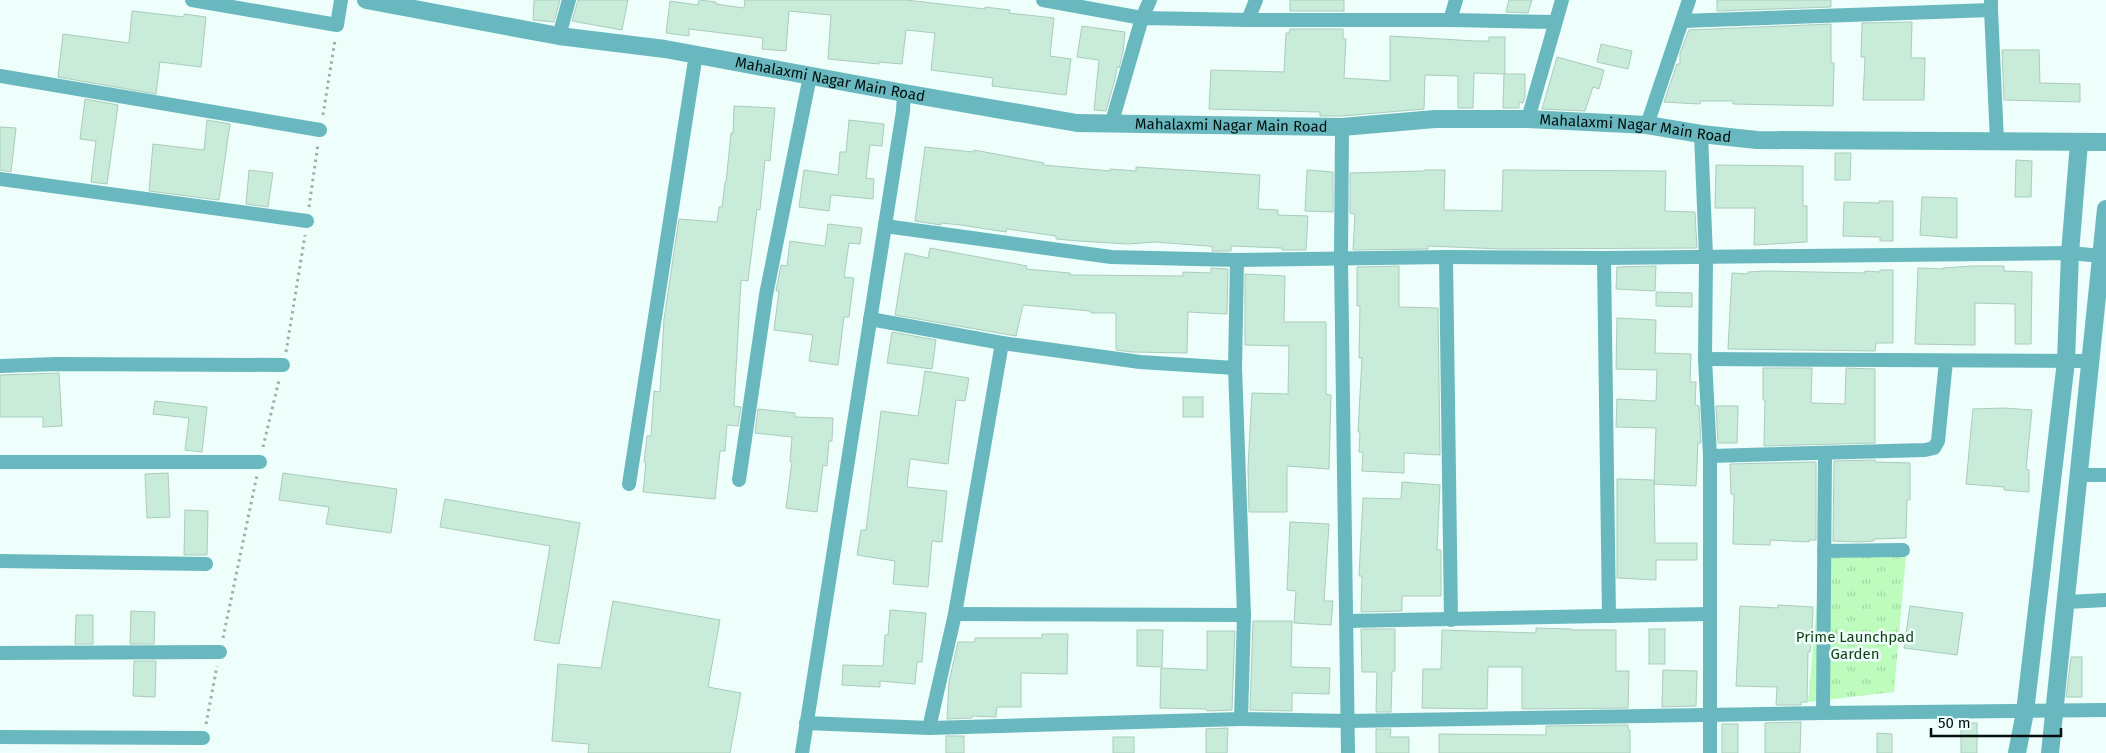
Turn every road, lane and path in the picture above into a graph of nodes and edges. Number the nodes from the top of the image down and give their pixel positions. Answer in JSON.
{"nodes":[{"id":1,"x":192,"y":0,"type":"edge"},
{"id":2,"x":341,"y":0,"type":"edge"},
{"id":3,"x":366,"y":0,"type":"edge"},
{"id":4,"x":569,"y":0,"type":"edge"},
{"id":5,"x":1043,"y":0,"type":"edge"},
{"id":6,"x":1150,"y":0,"type":"edge"},
{"id":7,"x":1256,"y":0,"type":"edge"},
{"id":8,"x":1456,"y":0,"type":"edge"},
{"id":9,"x":1562,"y":0,"type":"edge"},
{"id":10,"x":1689,"y":0,"type":"edge"},
{"id":11,"x":1991,"y":5,"type":"edge"},
{"id":12,"x":1142,"y":18,"type":"junction"},
{"id":13,"x":1248,"y":20,"type":"junction"},
{"id":14,"x":1450,"y":20,"type":"junction"},
{"id":15,"x":1682,"y":21,"type":"junction"},
{"id":16,"x":1555,"y":22,"type":"junction"},
{"id":17,"x":559,"y":36,"type":"junction"},
{"id":18,"x":696,"y":54,"type":"junction"},
{"id":19,"x":0,"y":76,"type":"edge"},
{"id":20,"x":810,"y":76,"type":"junction"},
{"id":21,"x":904,"y":94,"type":"junction"},
{"id":22,"x":1528,"y":119,"type":"junction"},
{"id":23,"x":1112,"y":125,"type":"junction"},
{"id":24,"x":1647,"y":125,"type":"junction"},
{"id":25,"x":1342,"y":127,"type":"junction"},
{"id":26,"x":320,"y":130,"type":"dead end"},
{"id":27,"x":1701,"y":134,"type":"junction"},
{"id":28,"x":1997,"y":141,"type":"junction"},
{"id":29,"x":2106,"y":142,"type":"edge"},
{"id":30,"x":2079,"y":143,"type":"junction"},
{"id":31,"x":0,"y":179,"type":"edge"},
{"id":32,"x":2106,"y":209,"type":"edge"},
{"id":33,"x":307,"y":222,"type":"dead end"},
{"id":34,"x":885,"y":226,"type":"junction"},
{"id":35,"x":2070,"y":253,"type":"junction"},
{"id":36,"x":1706,"y":256,"type":"junction"},
{"id":37,"x":2101,"y":256,"type":"junction"},
{"id":38,"x":1446,"y":257,"type":"junction"},
{"id":39,"x":1604,"y":258,"type":"junction"},
{"id":40,"x":1237,"y":260,"type":"junction"},
{"id":41,"x":1341,"y":260,"type":"junction"},
{"id":42,"x":870,"y":319,"type":"junction"},
{"id":43,"x":1002,"y":343,"type":"junction"},
{"id":44,"x":1705,"y":359,"type":"junction"},
{"id":45,"x":1946,"y":360,"type":"junction"},
{"id":46,"x":2066,"y":361,"type":"junction"},
{"id":47,"x":2090,"y":361,"type":"junction"},
{"id":48,"x":0,"y":366,"type":"edge"},
{"id":49,"x":283,"y":366,"type":"dead end"},
{"id":50,"x":1234,"y":368,"type":"junction"},
{"id":51,"x":1825,"y":453,"type":"junction"},
{"id":52,"x":1710,"y":456,"type":"junction"},
{"id":53,"x":0,"y":462,"type":"edge"},
{"id":54,"x":260,"y":462,"type":"dead end"},
{"id":55,"x":2080,"y":475,"type":"junction"},
{"id":56,"x":2106,"y":475,"type":"edge"},
{"id":57,"x":739,"y":480,"type":"dead end"},
{"id":58,"x":629,"y":484,"type":"dead end"},
{"id":59,"x":1902,"y":550,"type":"dead end"},
{"id":60,"x":1824,"y":551,"type":"junction"},
{"id":61,"x":0,"y":561,"type":"edge"},
{"id":62,"x":206,"y":564,"type":"dead end"},
{"id":63,"x":2106,"y":600,"type":"edge"},
{"id":64,"x":2067,"y":602,"type":"junction"},
{"id":65,"x":955,"y":614,"type":"junction"},
{"id":66,"x":1709,"y":614,"type":"junction"},
{"id":67,"x":1244,"y":615,"type":"junction"},
{"id":68,"x":1609,"y":616,"type":"junction"},
{"id":69,"x":1451,"y":620,"type":"junction"},
{"id":70,"x":1347,"y":621,"type":"junction"},
{"id":71,"x":220,"y":652,"type":"dead end"},
{"id":72,"x":0,"y":653,"type":"edge"},
{"id":73,"x":2056,"y":709,"type":"junction"},
{"id":74,"x":2106,"y":710,"type":"edge"},
{"id":75,"x":2025,"y":712,"type":"junction"},
{"id":76,"x":1823,"y":713,"type":"junction"},
{"id":77,"x":1709,"y":714,"type":"junction"},
{"id":78,"x":1241,"y":719,"type":"junction"},
{"id":79,"x":1348,"y":721,"type":"junction"},
{"id":80,"x":806,"y":723,"type":"junction"},
{"id":81,"x":929,"y":728,"type":"junction"},
{"id":82,"x":0,"y":737,"type":"edge"},
{"id":83,"x":203,"y":738,"type":"dead end"},
{"id":84,"x":802,"y":753,"type":"edge"},
{"id":85,"x":1348,"y":753,"type":"edge"},
{"id":86,"x":1710,"y":753,"type":"edge"},
{"id":87,"x":2017,"y":753,"type":"edge"},
{"id":88,"x":2050,"y":753,"type":"edge"}],
"edges":[{"from":1,"to":2,"type":"street"},
{"from":3,"to":17,"type":"street","name":"Mahalaxmi Nagar Main Road"},
{"from":4,"to":17,"type":"street"},
{"from":5,"to":12,"type":"street"},
{"from":6,"to":12,"type":"street"},
{"from":7,"to":13,"type":"street"},
{"from":8,"to":14,"type":"street"},
{"from":9,"to":16,"type":"street"},
{"from":10,"to":15,"type":"street"},
{"from":11,"to":15,"type":"street"},
{"from":11,"to":28,"type":"street"},
{"from":12,"to":13,"type":"street"},
{"from":12,"to":23,"type":"street"},
{"from":13,"to":14,"type":"street"},
{"from":14,"to":16,"type":"street"},
{"from":15,"to":24,"type":"street"},
{"from":16,"to":22,"type":"street"},
{"from":17,"to":18,"type":"street","name":"Mahalaxmi Nagar Main Road"},
{"from":18,"to":20,"type":"street","name":"Mahalaxmi Nagar Main Road"},
{"from":18,"to":58,"type":"street"},
{"from":19,"to":26,"type":"street"},
{"from":20,"to":21,"type":"street","name":"Mahalaxmi Nagar Main Road"},
{"from":20,"to":57,"type":"street"},
{"from":21,"to":23,"type":"street","name":"Mahalaxmi Nagar Main Road"},
{"from":21,"to":34,"type":"street"},
{"from":22,"to":24,"type":"street","name":"Mahalaxmi Nagar Main Road"},
{"from":22,"to":25,"type":"street","name":"Mahalaxmi Nagar Main Road"},
{"from":23,"to":25,"type":"street","name":"Mahalaxmi Nagar Main Road"},
{"from":24,"to":27,"type":"street","name":"Mahalaxmi Nagar Main Road"},
{"from":25,"to":41,"type":"street"},
{"from":27,"to":28,"type":"street","name":"Mahalaxmi Nagar Main Road"},
{"from":27,"to":36,"type":"street"},
{"from":28,"to":30,"type":"street","name":"Mahalaxmi Nagar Main Road"},
{"from":29,"to":30,"type":"street","name":"Mahalaxmi Nagar Main Road"},
{"from":30,"to":35,"type":"street"},
{"from":31,"to":33,"type":"street"},
{"from":32,"to":37,"type":"street"},
{"from":34,"to":40,"type":"street"},
{"from":34,"to":42,"type":"street"},
{"from":35,"to":36,"type":"street"},
{"from":35,"to":37,"type":"street"},
{"from":35,"to":46,"type":"street"},
{"from":36,"to":39,"type":"street"},
{"from":36,"to":44,"type":"street"},
{"from":37,"to":47,"type":"street"},
{"from":38,"to":39,"type":"street"},
{"from":38,"to":41,"type":"street"},
{"from":38,"to":69,"type":"street"},
{"from":39,"to":68,"type":"street"},
{"from":40,"to":41,"type":"street"},
{"from":40,"to":50,"type":"street"},
{"from":41,"to":70,"type":"street"},
{"from":42,"to":43,"type":"street"},
{"from":42,"to":80,"type":"street"},
{"from":43,"to":50,"type":"street"},
{"from":43,"to":65,"type":"street"},
{"from":44,"to":45,"type":"street"},
{"from":44,"to":52,"type":"street"},
{"from":45,"to":46,"type":"street"},
{"from":45,"to":51,"type":"street"},
{"from":46,"to":47,"type":"street"},
{"from":46,"to":75,"type":"street"},
{"from":47,"to":55,"type":"street"},
{"from":48,"to":49,"type":"street"},
{"from":50,"to":67,"type":"street"},
{"from":51,"to":52,"type":"street"},
{"from":51,"to":60,"type":"street"},
{"from":52,"to":66,"type":"street"},
{"from":53,"to":54,"type":"street"},
{"from":55,"to":56,"type":"street"},
{"from":55,"to":64,"type":"street"},
{"from":59,"to":60,"type":"street"},
{"from":60,"to":76,"type":"street"},
{"from":61,"to":62,"type":"street"},
{"from":63,"to":64,"type":"street"},
{"from":64,"to":73,"type":"street"},
{"from":65,"to":67,"type":"street"},
{"from":65,"to":81,"type":"street"},
{"from":66,"to":68,"type":"street"},
{"from":66,"to":77,"type":"street"},
{"from":67,"to":78,"type":"street"},
{"from":68,"to":69,"type":"street"},
{"from":69,"to":70,"type":"street"},
{"from":70,"to":79,"type":"street"},
{"from":71,"to":72,"type":"street"},
{"from":73,"to":74,"type":"street"},
{"from":73,"to":75,"type":"street"},
{"from":73,"to":88,"type":"street"},
{"from":75,"to":76,"type":"street"},
{"from":75,"to":87,"type":"street"},
{"from":76,"to":77,"type":"street"},
{"from":77,"to":79,"type":"street"},
{"from":77,"to":86,"type":"street"},
{"from":78,"to":79,"type":"street"},
{"from":78,"to":81,"type":"street"},
{"from":79,"to":85,"type":"street"},
{"from":80,"to":81,"type":"street"},
{"from":80,"to":84,"type":"street"},
{"from":82,"to":83,"type":"street"}]}
